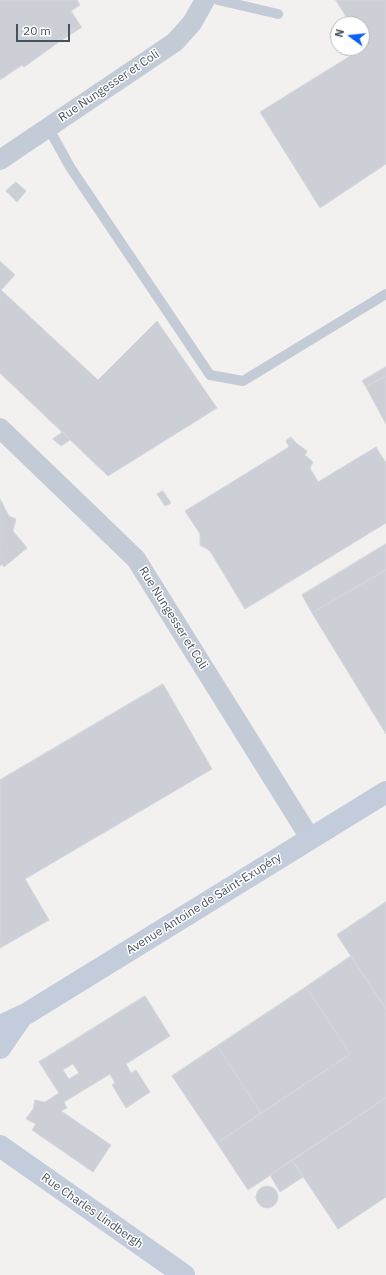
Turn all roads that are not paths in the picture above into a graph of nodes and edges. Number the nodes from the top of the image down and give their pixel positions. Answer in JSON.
{"nodes":[{"id":1,"x":205,"y":0,"type":"edge"},
{"id":2,"x":218,"y":0,"type":"edge"},
{"id":3,"x":278,"y":14,"type":"dead end"},
{"id":4,"x":48,"y":127,"type":"junction"},
{"id":5,"x":0,"y":160,"type":"edge"},
{"id":6,"x":386,"y":294,"type":"edge"},
{"id":7,"x":0,"y":428,"type":"edge"},
{"id":8,"x":386,"y":792,"type":"edge"},
{"id":9,"x":310,"y":838,"type":"junction"},
{"id":10,"x":22,"y":1016,"type":"junction"},
{"id":11,"x":0,"y":1026,"type":"edge"},
{"id":12,"x":0,"y":1048,"type":"edge"},
{"id":13,"x":1,"y":1145,"type":"edge"},
{"id":14,"x":184,"y":1275,"type":"edge"}],
"edges":[{"from":1,"to":4,"type":"street","name":"Rue Nungesser et Coli"},
{"from":2,"to":3,"type":"lane"},
{"from":4,"to":5,"type":"street","name":"Rue Nungesser et Coli"},
{"from":4,"to":6,"type":"lane"},
{"from":7,"to":9,"type":"street","name":"Rue Nungesser et Coli"},
{"from":8,"to":9,"type":"street","name":"Avenue Antoine de Saint-Exupéry"},
{"from":9,"to":10,"type":"street","name":"Avenue Antoine de Saint-Exupéry"},
{"from":10,"to":11,"type":"street","name":"Avenue Antoine de Saint-Exupéry"},
{"from":10,"to":12,"type":"street","name":"Avenue Antoine de Saint-Exupéry"},
{"from":13,"to":14,"type":"street","name":"Rue Charles Lindbergh"}]}
